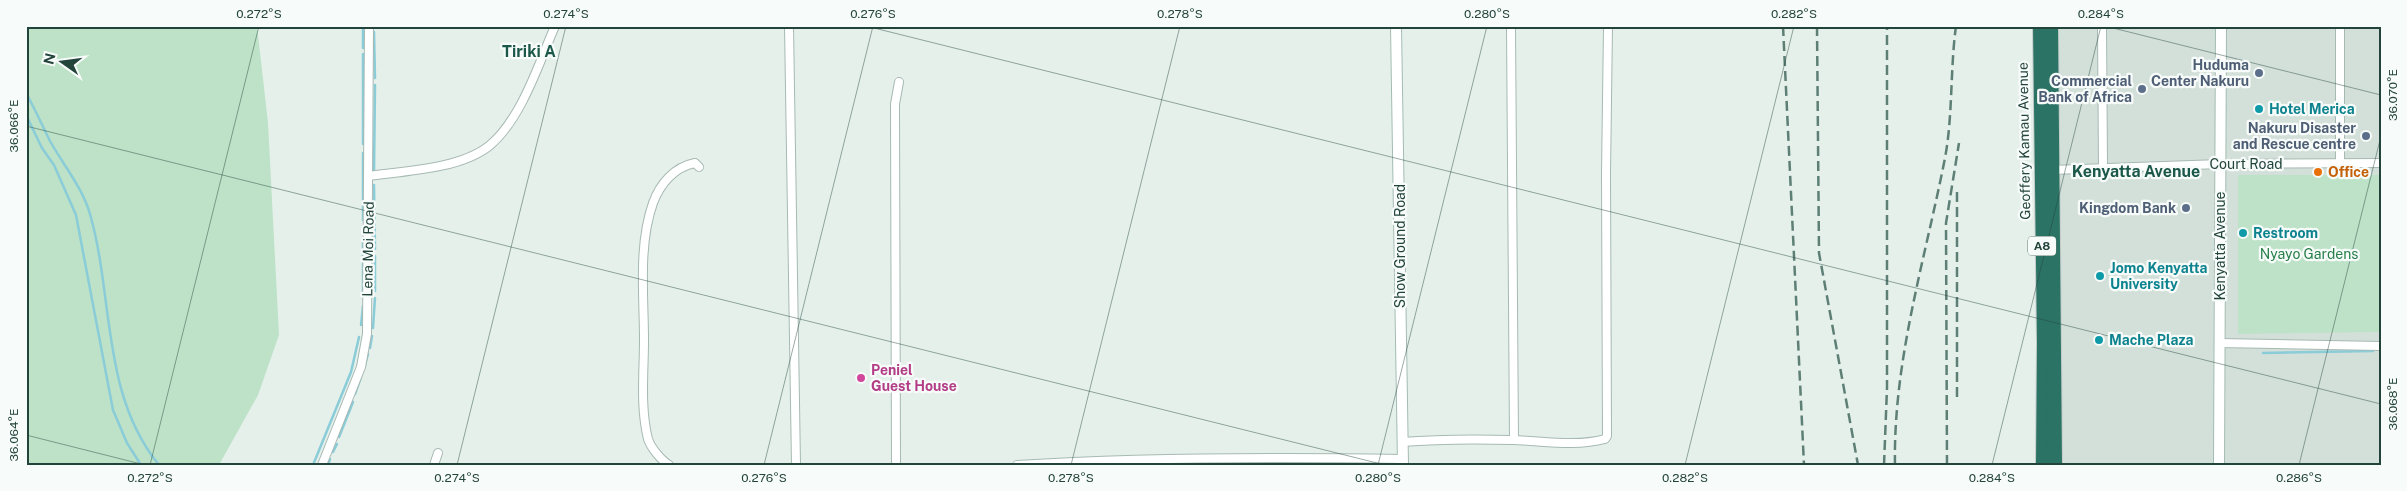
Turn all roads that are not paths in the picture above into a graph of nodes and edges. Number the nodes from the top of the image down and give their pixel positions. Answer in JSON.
{"nodes":[{"id":1,"x":369,"y":26,"type":"edge"},
{"id":2,"x":555,"y":26,"type":"edge"},
{"id":3,"x":789,"y":26,"type":"edge"},
{"id":4,"x":1396,"y":26,"type":"edge"},
{"id":5,"x":1511,"y":26,"type":"edge"},
{"id":6,"x":1608,"y":26,"type":"edge"},
{"id":7,"x":2040,"y":26,"type":"edge"},
{"id":8,"x":2051,"y":26,"type":"edge"},
{"id":9,"x":2102,"y":26,"type":"edge"},
{"id":10,"x":2221,"y":26,"type":"edge"},
{"id":11,"x":2340,"y":26,"type":"edge"},
{"id":12,"x":899,"y":82,"type":"dead end"},
{"id":13,"x":2381,"y":163,"type":"edge"},
{"id":14,"x":2220,"y":164,"type":"junction"},
{"id":15,"x":2340,"y":164,"type":"junction"},
{"id":16,"x":699,"y":167,"type":"dead end"},
{"id":17,"x":2104,"y":167,"type":"junction"},
{"id":18,"x":2052,"y":170,"type":"junction"},
{"id":19,"x":368,"y":176,"type":"junction"},
{"id":20,"x":2219,"y":343,"type":"junction"},
{"id":21,"x":2381,"y":346,"type":"edge"},
{"id":22,"x":1514,"y":440,"type":"junction"},
{"id":23,"x":1402,"y":442,"type":"junction"},
{"id":24,"x":438,"y":453,"type":"dead end"},
{"id":25,"x":1403,"y":462,"type":"edge"},
{"id":26,"x":322,"y":465,"type":"edge"},
{"id":27,"x":434,"y":465,"type":"edge"},
{"id":28,"x":670,"y":465,"type":"edge"},
{"id":29,"x":796,"y":465,"type":"edge"},
{"id":30,"x":896,"y":465,"type":"edge"},
{"id":31,"x":1017,"y":465,"type":"edge"},
{"id":32,"x":2043,"y":465,"type":"edge"},
{"id":33,"x":2055,"y":465,"type":"edge"},
{"id":34,"x":2218,"y":465,"type":"edge"}],
"edges":[{"from":1,"to":19,"type":"street","name":"Lena Moi Road"},
{"from":2,"to":19,"type":"street"},
{"from":3,"to":29,"type":"street"},
{"from":4,"to":23,"type":"street","name":"Show Ground Road"},
{"from":5,"to":22,"type":"street"},
{"from":6,"to":22,"type":"street"},
{"from":7,"to":32,"type":"highway","name":"Geoffery Kamau Avenue","number":"A8"},
{"from":8,"to":18,"type":"highway","name":"Geoffery Kamau Avenue","number":"A8"},
{"from":9,"to":17,"type":"street"},
{"from":10,"to":14,"type":"street","name":"Kenyatta Avenue"},
{"from":11,"to":15,"type":"street"},
{"from":12,"to":30,"type":"street"},
{"from":13,"to":15,"type":"street","name":"Court Road"},
{"from":14,"to":15,"type":"street","name":"Court Road"},
{"from":14,"to":17,"type":"street","name":"Court Road"},
{"from":14,"to":20,"type":"street","name":"Kenyatta Avenue"},
{"from":16,"to":28,"type":"street"},
{"from":17,"to":18,"type":"street","name":"Court Road"},
{"from":18,"to":33,"type":"highway","name":"Geoffery Kamau Avenue","number":"A8"},
{"from":19,"to":26,"type":"street","name":"Lena Moi Road"},
{"from":20,"to":21,"type":"street"},
{"from":20,"to":34,"type":"street","name":"Kenyatta Avenue"},
{"from":22,"to":23,"type":"street"},
{"from":23,"to":25,"type":"street","name":"Show Ground Road"},
{"from":24,"to":27,"type":"street"},
{"from":25,"to":31,"type":"street"}]}
